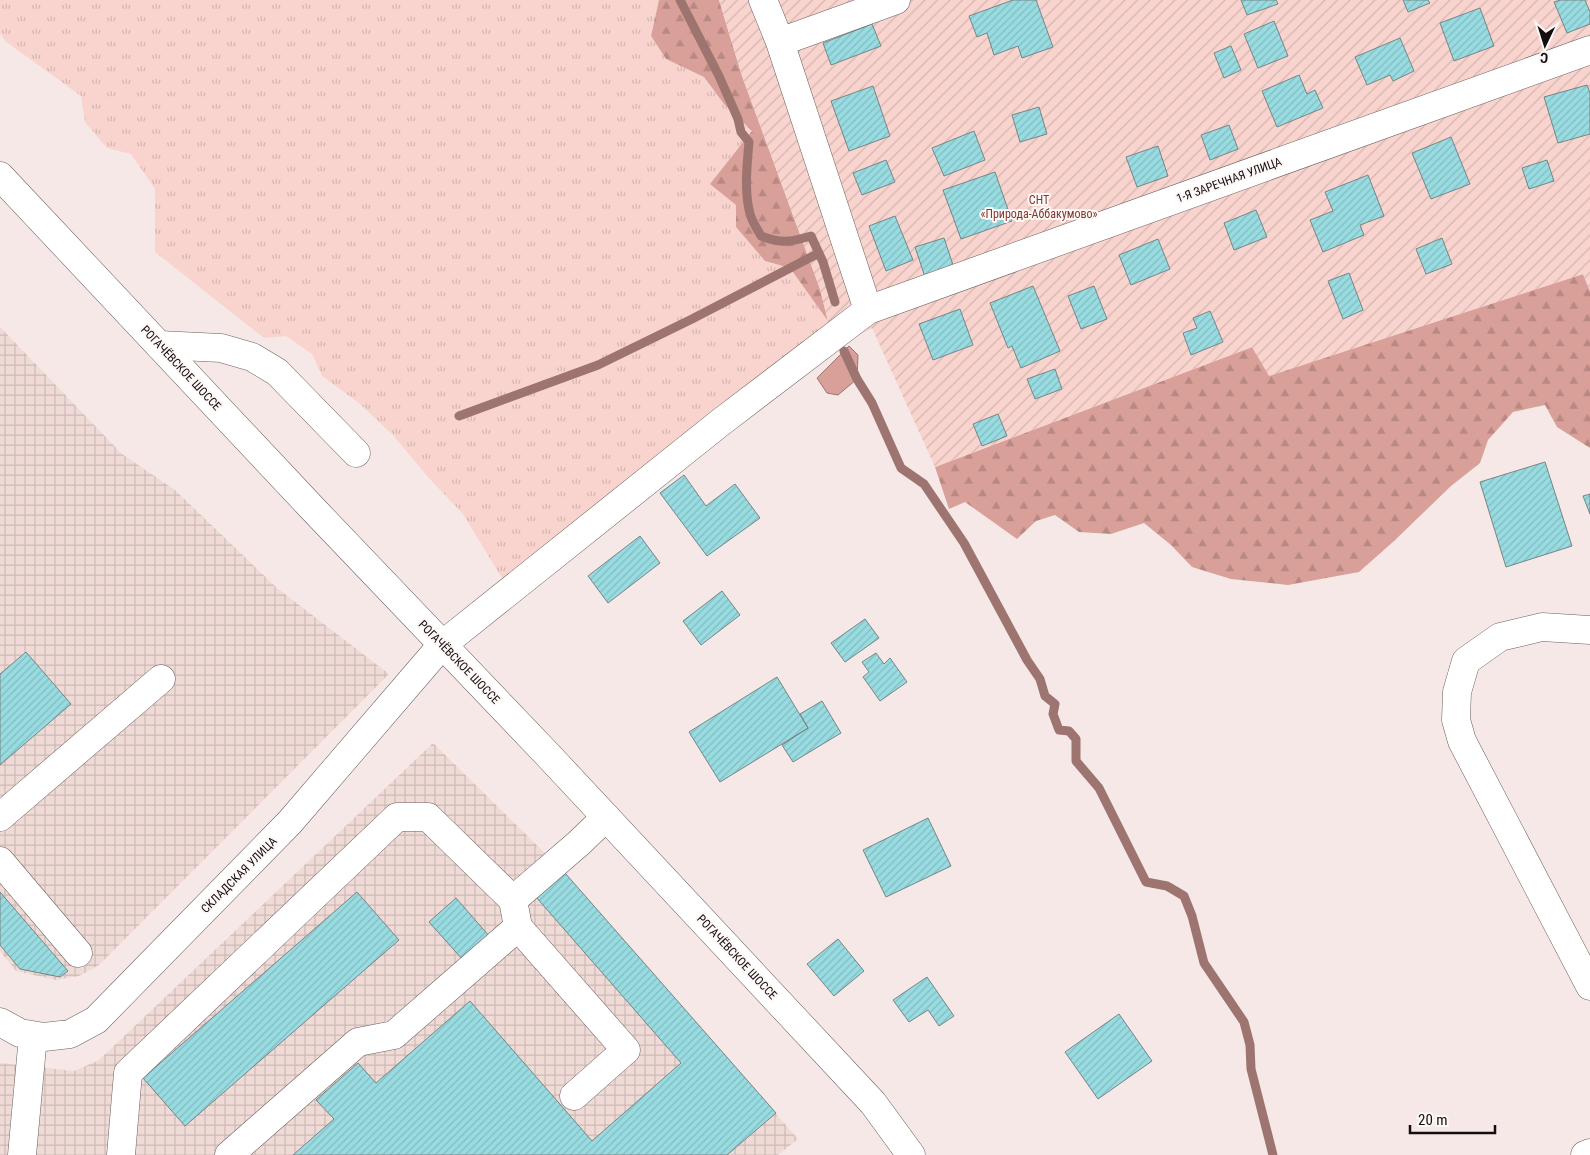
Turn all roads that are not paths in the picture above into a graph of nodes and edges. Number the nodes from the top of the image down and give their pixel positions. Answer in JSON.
{"nodes":[{"id":1,"x":763,"y":0,"type":"edge"},
{"id":2,"x":896,"y":0,"type":"edge"},
{"id":3,"x":780,"y":42,"type":"junction"},
{"id":4,"x":1590,"y":50,"type":"edge"},
{"id":5,"x":0,"y":176,"type":"edge"},
{"id":6,"x":868,"y":310,"type":"junction"},
{"id":7,"x":159,"y":345,"type":"junction"},
{"id":8,"x":356,"y":454,"type":"dead end"},
{"id":9,"x":1590,"y":630,"type":"edge"},
{"id":10,"x":442,"y":645,"type":"junction"},
{"id":11,"x":162,"y":679,"type":"dead end"},
{"id":12,"x":0,"y":817,"type":"edge"},
{"id":13,"x":606,"y":817,"type":"junction"},
{"id":14,"x":0,"y":861,"type":"edge"},
{"id":15,"x":513,"y":900,"type":"junction"},
{"id":16,"x":518,"y":927,"type":"junction"},
{"id":17,"x":78,"y":952,"type":"dead end"},
{"id":18,"x":1590,"y":986,"type":"edge"},
{"id":19,"x":0,"y":1022,"type":"edge"},
{"id":20,"x":33,"y":1036,"type":"junction"},
{"id":21,"x":574,"y":1096,"type":"dead end"},
{"id":22,"x":1590,"y":1153,"type":"edge"},
{"id":23,"x":22,"y":1155,"type":"edge"},
{"id":24,"x":121,"y":1155,"type":"edge"},
{"id":25,"x":228,"y":1155,"type":"edge"},
{"id":26,"x":911,"y":1155,"type":"edge"},
{"id":27,"x":1585,"y":1155,"type":"edge"}],
"edges":[{"from":1,"to":3,"type":"street"},
{"from":2,"to":3,"type":"street"},
{"from":3,"to":6,"type":"street"},
{"from":4,"to":6,"type":"street","name":"1-Я ЗАРЕЧНАЯ УЛИЦА"},
{"from":5,"to":7,"type":"street","name":"РОГАЧЁВСКОЕ ШОССЕ"},
{"from":6,"to":10,"type":"street","name":"1-Я ЗАРЕЧНАЯ УЛИЦА"},
{"from":7,"to":8,"type":"street"},
{"from":7,"to":10,"type":"street","name":"РОГАЧЁВСКОЕ ШОССЕ"},
{"from":9,"to":18,"type":"street"},
{"from":10,"to":13,"type":"street","name":"РОГАЧЁВСКОЕ ШОССЕ"},
{"from":10,"to":20,"type":"street","name":"СКЛАДСКАЯ УЛИЦА"},
{"from":11,"to":12,"type":"street"},
{"from":13,"to":15,"type":"street"},
{"from":13,"to":26,"type":"street","name":"РОГАЧЁВСКОЕ ШОССЕ"},
{"from":14,"to":17,"type":"street"},
{"from":15,"to":16,"type":"street"},
{"from":15,"to":24,"type":"street"},
{"from":16,"to":21,"type":"street"},
{"from":16,"to":25,"type":"street"},
{"from":19,"to":20,"type":"street","name":"СКЛАДСКАЯ УЛИЦА"},
{"from":20,"to":23,"type":"street"},
{"from":22,"to":27,"type":"street"}]}
